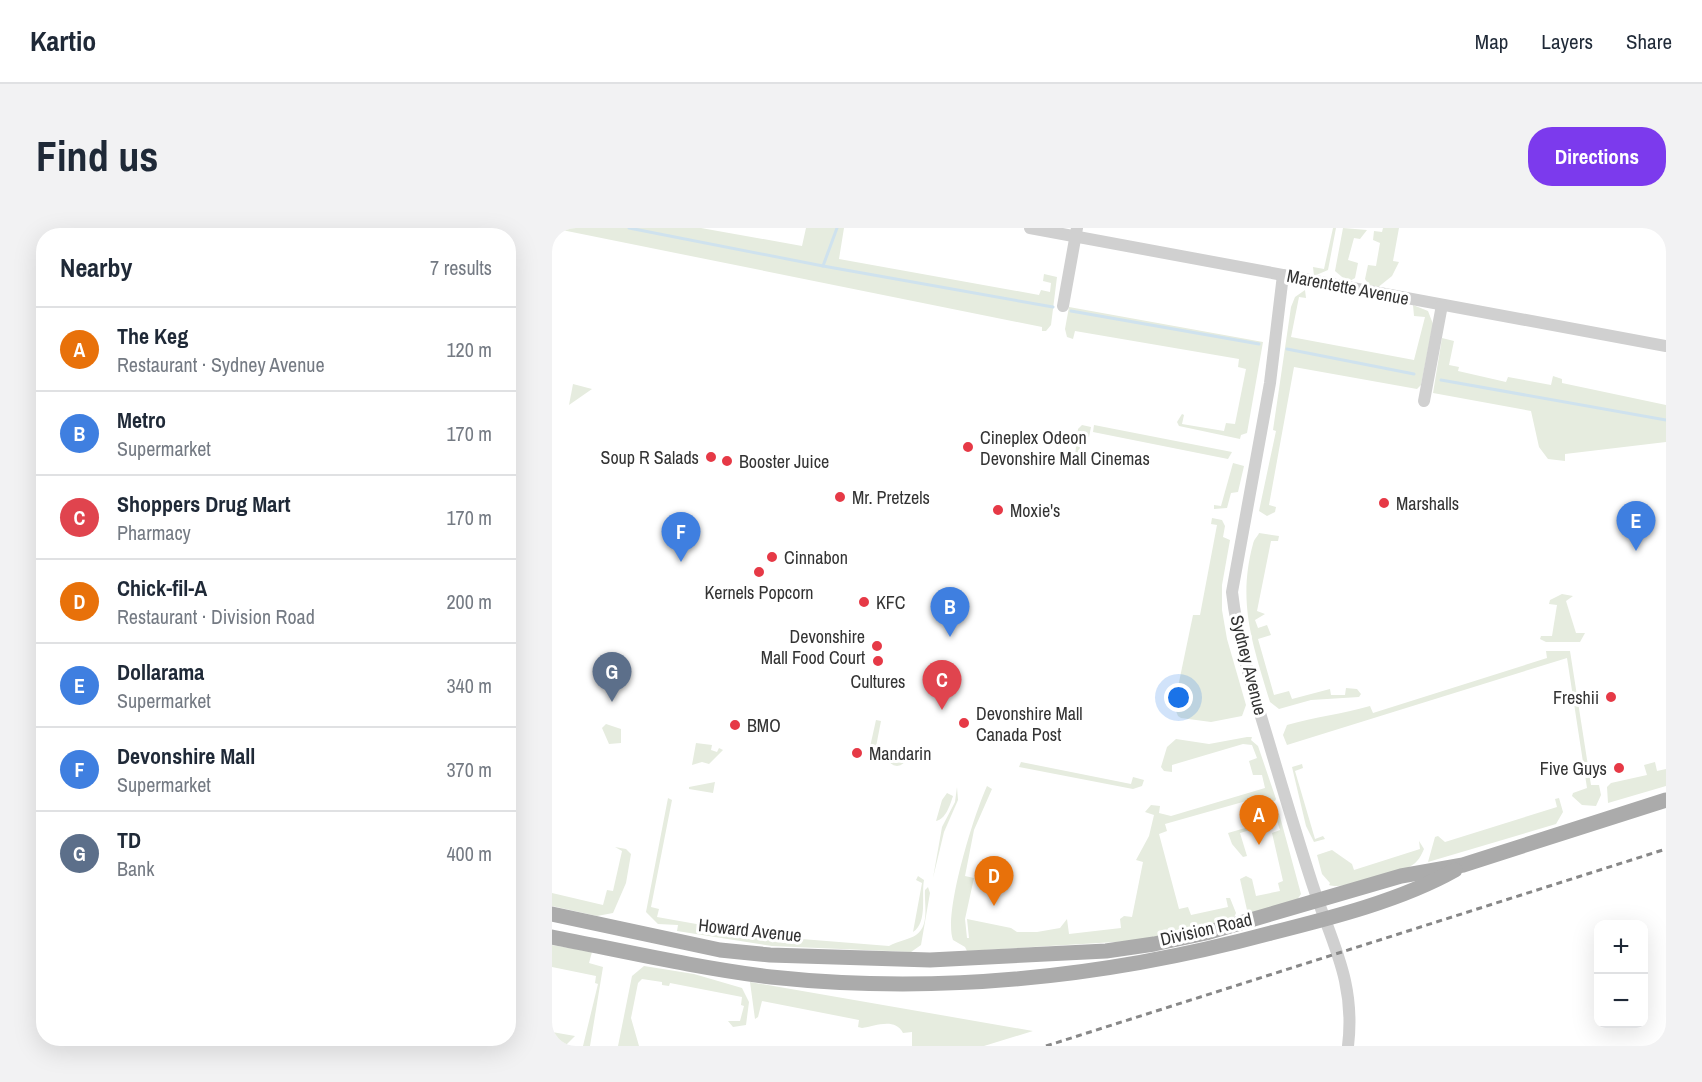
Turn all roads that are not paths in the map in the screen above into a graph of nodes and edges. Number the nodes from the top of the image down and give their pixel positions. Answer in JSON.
{"nodes":[{"id":1,"x":1030,"y":228,"type":"edge"},
{"id":2,"x":1076,"y":232,"type":"edge"},
{"id":3,"x":1283,"y":275,"type":"junction"},
{"id":4,"x":1442,"y":304,"type":"junction"},
{"id":5,"x":1063,"y":306,"type":"dead end"},
{"id":6,"x":1666,"y":346,"type":"edge"},
{"id":7,"x":1424,"y":401,"type":"dead end"},
{"id":8,"x":1666,"y":800,"type":"edge"},
{"id":9,"x":1463,"y":865,"type":"junction"},
{"id":10,"x":1318,"y":901,"type":"junction"},
{"id":11,"x":552,"y":914,"type":"edge"},
{"id":12,"x":1324,"y":918,"type":"junction"},
{"id":13,"x":552,"y":937,"type":"edge"},
{"id":14,"x":946,"y":960,"type":"joint"},
{"id":15,"x":1348,"y":1046,"type":"edge"}],
"edges":[{"from":1,"to":2,"type":"street","name":"Marentette Avenue"},
{"from":2,"to":3,"type":"street","name":"Marentette Avenue"},
{"from":2,"to":5,"type":"street"},
{"from":3,"to":4,"type":"street","name":"Marentette Avenue"},
{"from":3,"to":10,"type":"street","name":"Sydney Avenue"},
{"from":4,"to":6,"type":"street","name":"Marentette Avenue"},
{"from":4,"to":7,"type":"street"},
{"from":8,"to":9,"type":"main road","name":"Division Road"},
{"from":9,"to":10,"type":"main road","name":"Division Road"},
{"from":9,"to":12,"type":"main road","name":"Division Road"},
{"from":10,"to":12,"type":"street","name":"Sydney Avenue"},
{"from":10,"to":14,"type":"main road","name":"Division Road"},
{"from":11,"to":14,"type":"main road","name":"Howard Avenue"},
{"from":12,"to":13,"type":"main road","name":"Division Road"},
{"from":12,"to":15,"type":"street","name":"Sydney Avenue"}]}
